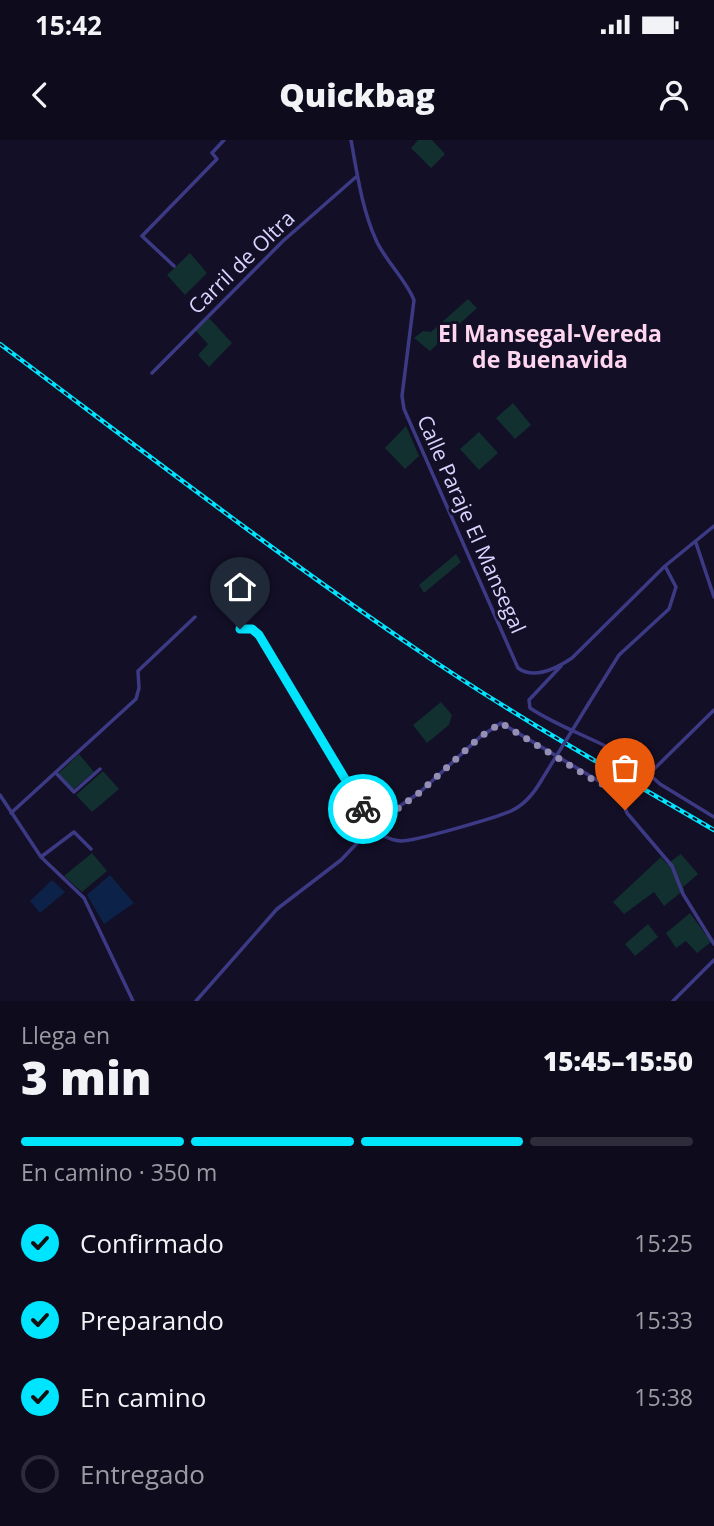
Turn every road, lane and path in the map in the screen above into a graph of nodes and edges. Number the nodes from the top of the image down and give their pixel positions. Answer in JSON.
{"nodes":[{"id":1,"x":224,"y":140,"type":"edge"},
{"id":2,"x":356,"y":140,"type":"edge"},
{"id":3,"x":351,"y":142,"type":"edge"},
{"id":4,"x":356,"y":177,"type":"junction"},
{"id":5,"x":174,"y":266,"type":"dead end"},
{"id":6,"x":152,"y":373,"type":"dead end"},
{"id":7,"x":714,"y":526,"type":"edge"},
{"id":8,"x":696,"y":542,"type":"junction"},
{"id":9,"x":665,"y":566,"type":"junction"},
{"id":10,"x":714,"y":597,"type":"edge"},
{"id":11,"x":229,"y":611,"type":"dead end"},
{"id":12,"x":195,"y":617,"type":"dead end"},
{"id":13,"x":562,"y":664,"type":"junction"},
{"id":14,"x":714,"y":710,"type":"edge"},
{"id":15,"x":100,"y":769,"type":"dead end"},
{"id":16,"x":56,"y":773,"type":"junction"},
{"id":17,"x":649,"y":774,"type":"junction"},
{"id":18,"x":0,"y":795,"type":"edge"},
{"id":19,"x":11,"y":813,"type":"junction"},
{"id":20,"x":714,"y":817,"type":"edge"},
{"id":21,"x":373,"y":827,"type":"junction"},
{"id":22,"x":90,"y":849,"type":"dead end"},
{"id":23,"x":41,"y":858,"type":"junction"},
{"id":24,"x":714,"y":944,"type":"edge"},
{"id":25,"x":714,"y":961,"type":"edge"},
{"id":26,"x":133,"y":1001,"type":"edge"},
{"id":27,"x":196,"y":1001,"type":"edge"},
{"id":28,"x":673,"y":1001,"type":"edge"}],
"edges":[{"from":1,"to":5,"type":"street"},
{"from":2,"to":3,"type":"street"},
{"from":3,"to":4,"type":"street","name":"Calle Paraje El Mansegal"},
{"from":4,"to":6,"type":"street","name":"Carril de Oltra"},
{"from":4,"to":13,"type":"street","name":"Calle Paraje El Mansegal"},
{"from":7,"to":8,"type":"street"},
{"from":8,"to":9,"type":"street"},
{"from":8,"to":10,"type":"street"},
{"from":9,"to":13,"type":"street"},
{"from":9,"to":21,"type":"street","bridge":true},
{"from":11,"to":21,"type":"street"},
{"from":12,"to":16,"type":"street"},
{"from":13,"to":17,"type":"street"},
{"from":14,"to":17,"type":"street"},
{"from":15,"to":16,"type":"street"},
{"from":16,"to":19,"type":"street"},
{"from":17,"to":20,"type":"street"},
{"from":18,"to":19,"type":"street"},
{"from":19,"to":23,"type":"street"},
{"from":21,"to":24,"type":"street"},
{"from":21,"to":27,"type":"street"},
{"from":22,"to":23,"type":"street"},
{"from":23,"to":26,"type":"street"},
{"from":25,"to":28,"type":"street"}]}
